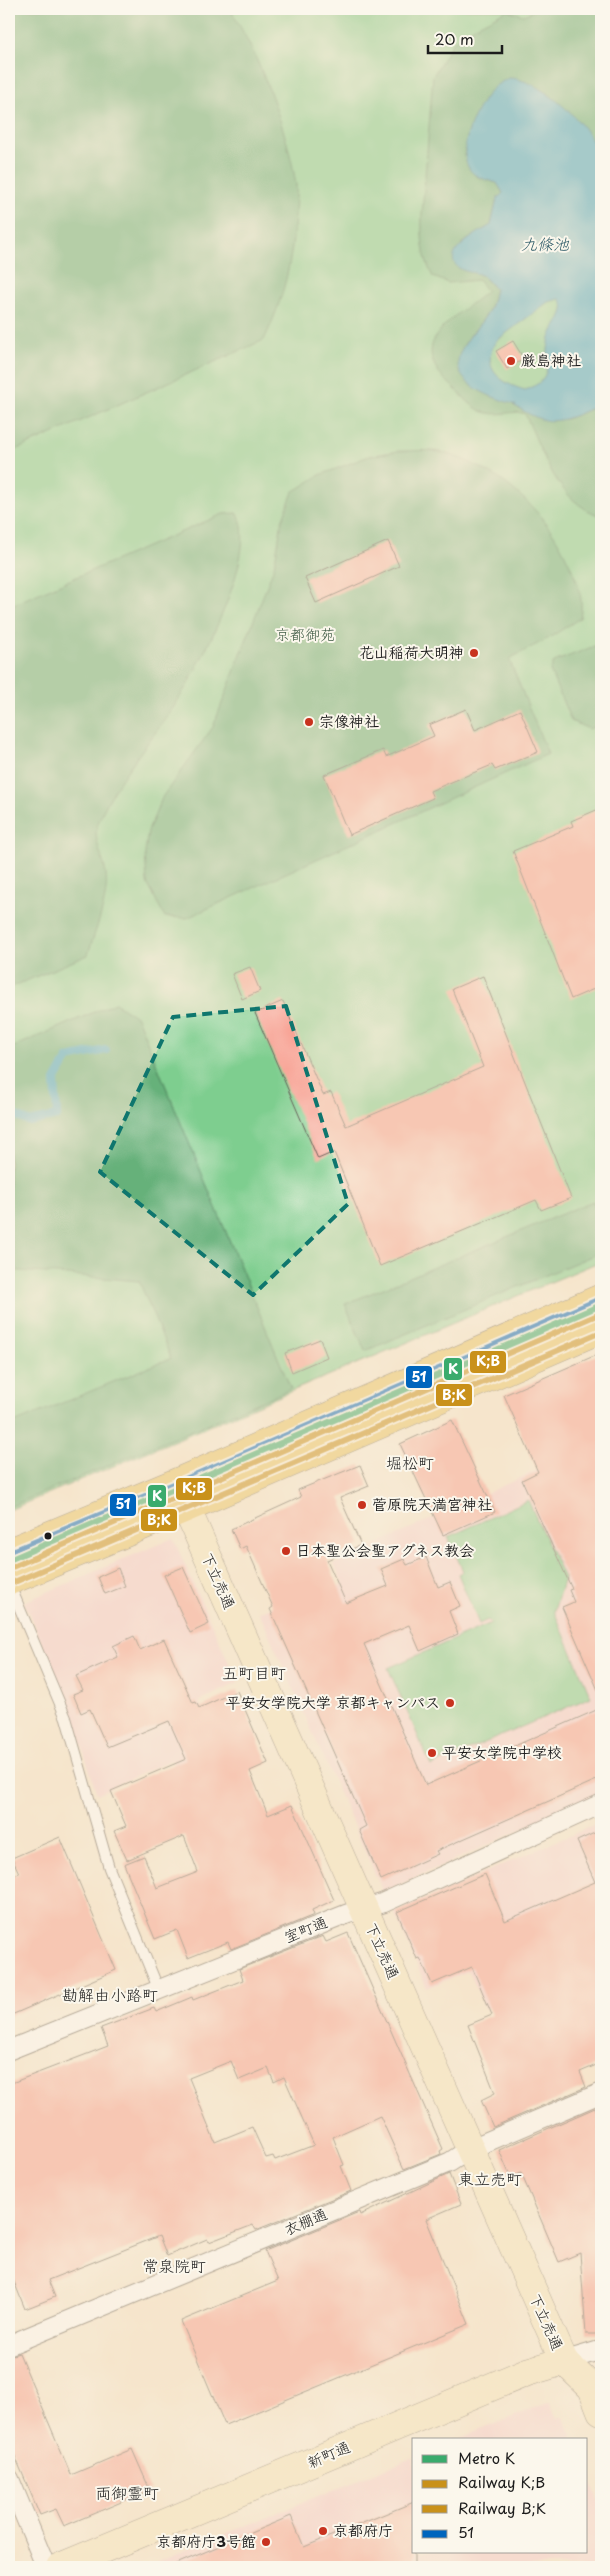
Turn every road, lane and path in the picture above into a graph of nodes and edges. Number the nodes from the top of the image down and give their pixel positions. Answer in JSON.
{"nodes":[{"id":1,"x":601,"y":1298,"type":"edge"},
{"id":2,"x":601,"y":1329,"type":"edge"},
{"id":3,"x":175,"y":1483,"type":"junction"},
{"id":4,"x":186,"y":1508,"type":"junction"},
{"id":5,"x":9,"y":1552,"type":"edge"},
{"id":6,"x":9,"y":1582,"type":"edge"},
{"id":7,"x":601,"y":1804,"type":"edge"},
{"id":8,"x":364,"y":1909,"type":"junction"},
{"id":9,"x":158,"y":1988,"type":"junction"},
{"id":10,"x":9,"y":2050,"type":"edge"},
{"id":11,"x":601,"y":2093,"type":"edge"},
{"id":12,"x":470,"y":2149,"type":"junction"},
{"id":13,"x":9,"y":2345,"type":"edge"},
{"id":14,"x":601,"y":2350,"type":"edge"},
{"id":15,"x":564,"y":2361,"type":"junction"},
{"id":16,"x":601,"y":2411,"type":"edge"},
{"id":17,"x":9,"y":2478,"type":"edge"},
{"id":18,"x":46,"y":2567,"type":"edge"},
{"id":19,"x":60,"y":2567,"type":"edge"}],
"edges":[{"from":1,"to":3,"type":"highway"},
{"from":2,"to":4,"type":"highway"},
{"from":3,"to":4,"type":"street","name":"下立売通"},
{"from":3,"to":5,"type":"highway"},
{"from":4,"to":6,"type":"highway"},
{"from":4,"to":8,"type":"street","name":"下立売通"},
{"from":6,"to":9,"type":"lane"},
{"from":7,"to":8,"type":"street","name":"室町通"},
{"from":8,"to":9,"type":"street","name":"室町通"},
{"from":8,"to":12,"type":"street","name":"下立売通"},
{"from":9,"to":10,"type":"street","name":"室町通"},
{"from":11,"to":12,"type":"street","name":"衣棚通"},
{"from":12,"to":13,"type":"street","name":"衣棚通"},
{"from":12,"to":15,"type":"street","name":"下立売通"},
{"from":14,"to":15,"type":"street","name":"新町通"},
{"from":15,"to":16,"type":"street","name":"下立売通"},
{"from":15,"to":19,"type":"street","name":"新町通"},
{"from":17,"to":18,"type":"street"}]}
